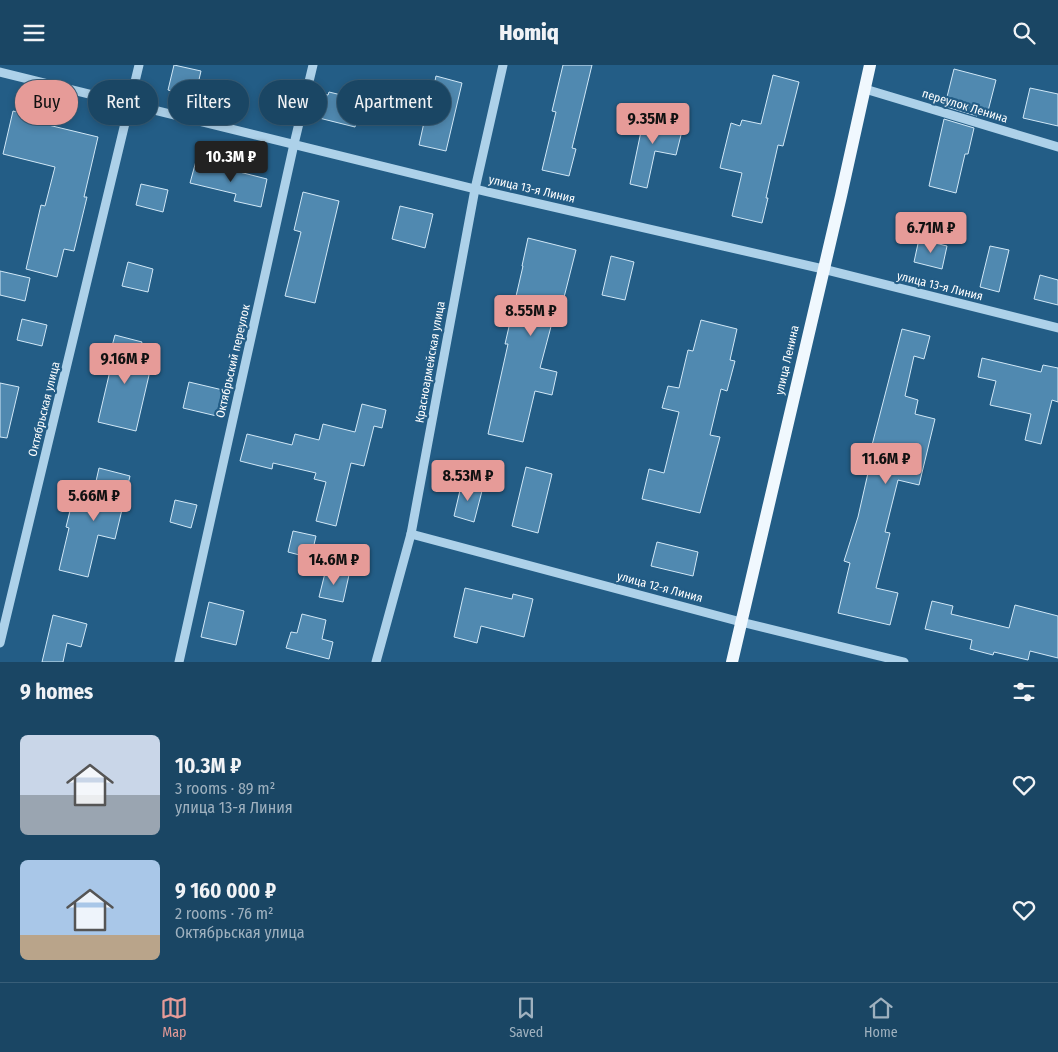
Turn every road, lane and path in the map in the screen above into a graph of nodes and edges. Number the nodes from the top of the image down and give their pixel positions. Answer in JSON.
{"nodes":[{"id":1,"x":139,"y":65,"type":"edge"},
{"id":2,"x":313,"y":65,"type":"edge"},
{"id":3,"x":503,"y":65,"type":"edge"},
{"id":4,"x":870,"y":65,"type":"edge"},
{"id":5,"x":0,"y":72,"type":"edge"},
{"id":6,"x":136,"y":80,"type":"edge"},
{"id":7,"x":865,"y":89,"type":"junction"},
{"id":8,"x":88,"y":94,"type":"edge"},
{"id":9,"x":158,"y":111,"type":"edge"},
{"id":10,"x":125,"y":125,"type":"edge"},
{"id":11,"x":294,"y":144,"type":"junction"},
{"id":12,"x":1058,"y":147,"type":"edge"},
{"id":13,"x":475,"y":189,"type":"junction"},
{"id":14,"x":823,"y":269,"type":"junction"},
{"id":15,"x":1058,"y":328,"type":"edge"},
{"id":16,"x":411,"y":534,"type":"junction"},
{"id":17,"x":741,"y":622,"type":"junction"},
{"id":18,"x":0,"y":643,"type":"edge"},
{"id":19,"x":179,"y":662,"type":"edge"},
{"id":20,"x":376,"y":662,"type":"edge"},
{"id":21,"x":732,"y":662,"type":"edge"},
{"id":22,"x":904,"y":662,"type":"edge"}],
"edges":[{"from":1,"to":6,"type":"street","name":"Октябрьская улица"},
{"from":2,"to":11,"type":"street","name":"Октябрьский переулок"},
{"from":3,"to":13,"type":"street","name":"Красноармейская улица"},
{"from":4,"to":7,"type":"main road","name":"улица Ленина"},
{"from":5,"to":8,"type":"street","name":"улица 13-я Линия"},
{"from":7,"to":12,"type":"street","name":"переулок Ленина"},
{"from":7,"to":14,"type":"main road","name":"улица Ленина"},
{"from":9,"to":11,"type":"street","name":"улица 13-я Линия"},
{"from":10,"to":18,"type":"street","name":"Октябрьская улица"},
{"from":11,"to":13,"type":"street","name":"улица 13-я Линия"},
{"from":11,"to":19,"type":"street","name":"Октябрьский переулок"},
{"from":13,"to":14,"type":"street","name":"улица 13-я Линия"},
{"from":13,"to":16,"type":"street","name":"Красноармейская улица"},
{"from":14,"to":15,"type":"street","name":"улица 13-я Линия"},
{"from":14,"to":17,"type":"main road","name":"улица Ленина"},
{"from":16,"to":17,"type":"street","name":"улица 12-я Линия"},
{"from":16,"to":20,"type":"street","name":"Красноармейская улица"},
{"from":17,"to":21,"type":"main road","name":"улица Ленина"},
{"from":17,"to":22,"type":"street","name":"улица 12-я Линия"}]}
